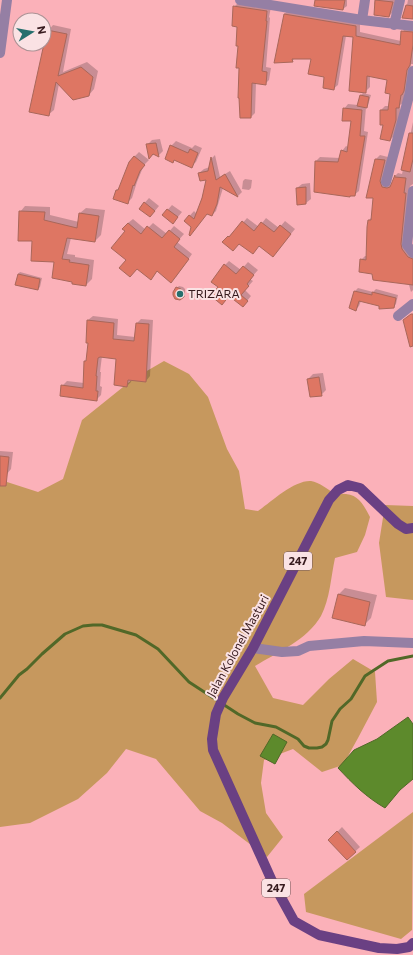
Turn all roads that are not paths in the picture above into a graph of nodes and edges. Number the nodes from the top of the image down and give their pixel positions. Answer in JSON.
{"nodes":[{"id":1,"x":7,"y":0,"type":"edge"},
{"id":2,"x":240,"y":0,"type":"edge"},
{"id":3,"x":365,"y":0,"type":"edge"},
{"id":4,"x":400,"y":0,"type":"edge"},
{"id":5,"x":362,"y":20,"type":"junction"},
{"id":6,"x":394,"y":25,"type":"junction"},
{"id":7,"x":413,"y":26,"type":"edge"},
{"id":8,"x":0,"y":53,"type":"edge"},
{"id":9,"x":413,"y":71,"type":"edge"},
{"id":10,"x":386,"y":182,"type":"dead end"},
{"id":11,"x":413,"y":191,"type":"edge"},
{"id":12,"x":412,"y":207,"type":"edge"},
{"id":13,"x":413,"y":253,"type":"edge"},
{"id":14,"x":413,"y":304,"type":"edge"},
{"id":15,"x":398,"y":316,"type":"dead end"},
{"id":16,"x":413,"y":528,"type":"edge"},
{"id":17,"x":413,"y":643,"type":"edge"},
{"id":18,"x":253,"y":648,"type":"junction"},
{"id":19,"x":413,"y":944,"type":"edge"}],
"edges":[{"from":1,"to":8,"type":"street"},
{"from":2,"to":5,"type":"street"},
{"from":3,"to":5,"type":"street"},
{"from":4,"to":6,"type":"street"},
{"from":5,"to":6,"type":"street"},
{"from":6,"to":7,"type":"street"},
{"from":9,"to":10,"type":"street"},
{"from":11,"to":12,"type":"street"},
{"from":12,"to":13,"type":"street"},
{"from":14,"to":15,"type":"street"},
{"from":16,"to":18,"type":"main road","name":"Jalan Kolonel Masturi","number":"247"},
{"from":17,"to":18,"type":"street"},
{"from":18,"to":19,"type":"main road","name":"Jalan Kolonel Masturi","number":"247"}]}
